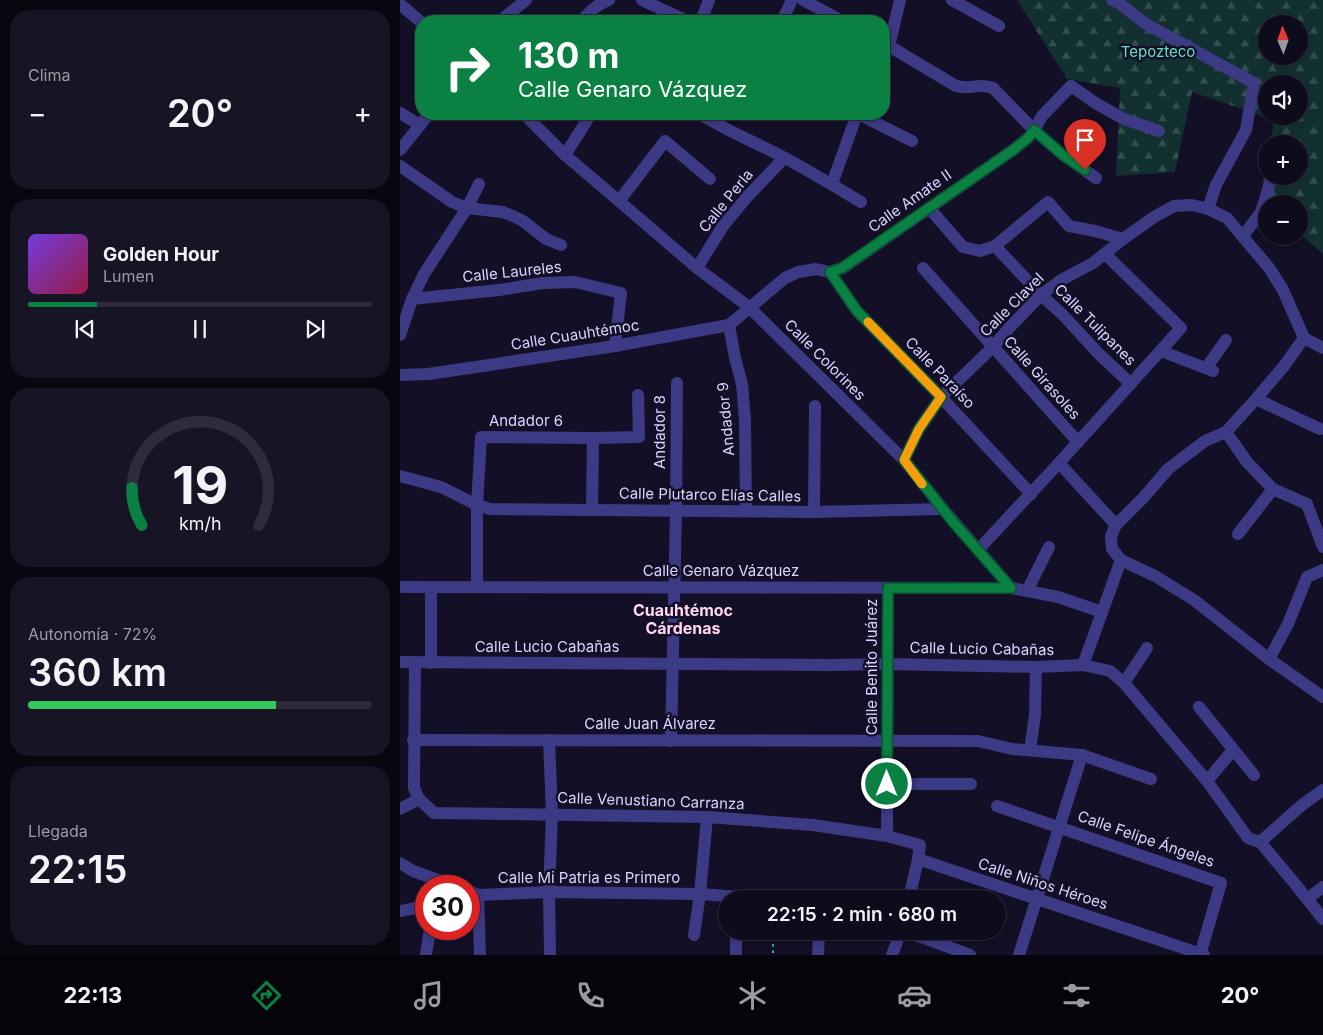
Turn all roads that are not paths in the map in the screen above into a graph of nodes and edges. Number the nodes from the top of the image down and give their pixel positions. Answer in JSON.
{"nodes":[{"id":1,"x":526,"y":0,"type":"edge"},
{"id":2,"x":609,"y":0,"type":"edge"},
{"id":3,"x":642,"y":0,"type":"edge"},
{"id":4,"x":709,"y":0,"type":"edge"},
{"id":5,"x":792,"y":0,"type":"edge"},
{"id":6,"x":803,"y":0,"type":"edge"},
{"id":7,"x":900,"y":0,"type":"edge"},
{"id":8,"x":952,"y":0,"type":"edge"},
{"id":9,"x":1112,"y":0,"type":"edge"},
{"id":10,"x":400,"y":4,"type":"edge"},
{"id":11,"x":507,"y":15,"type":"edge"},
{"id":12,"x":587,"y":15,"type":"edge"},
{"id":13,"x":674,"y":15,"type":"edge"},
{"id":14,"x":703,"y":15,"type":"edge"},
{"id":15,"x":785,"y":15,"type":"edge"},
{"id":16,"x":831,"y":15,"type":"edge"},
{"id":17,"x":415,"y":17,"type":"edge"},
{"id":18,"x":999,"y":26,"type":"dead end"},
{"id":19,"x":890,"y":35,"type":"edge"},
{"id":20,"x":890,"y":51,"type":"edge"},
{"id":21,"x":400,"y":113,"type":"edge"},
{"id":22,"x":424,"y":120,"type":"edge"},
{"id":23,"x":530,"y":120,"type":"edge"},
{"id":24,"x":587,"y":120,"type":"edge"},
{"id":25,"x":720,"y":120,"type":"edge"},
{"id":26,"x":855,"y":120,"type":"edge"},
{"id":27,"x":869,"y":120,"type":"edge"},
{"id":28,"x":420,"y":125,"type":"junction"},
{"id":29,"x":1034,"y":130,"type":"junction"},
{"id":30,"x":1159,"y":131,"type":"dead end"},
{"id":31,"x":912,"y":141,"type":"dead end"},
{"id":32,"x":400,"y":150,"type":"edge"},
{"id":33,"x":566,"y":155,"type":"junction"},
{"id":34,"x":784,"y":158,"type":"junction"},
{"id":35,"x":400,"y":166,"type":"edge"},
{"id":36,"x":1096,"y":178,"type":"dead end"},
{"id":37,"x":710,"y":179,"type":"dead end"},
{"id":38,"x":479,"y":184,"type":"dead end"},
{"id":39,"x":832,"y":184,"type":"junction"},
{"id":40,"x":1269,"y":185,"type":"edge"},
{"id":41,"x":618,"y":201,"type":"junction"},
{"id":42,"x":861,"y":202,"type":"dead end"},
{"id":43,"x":466,"y":208,"type":"junction"},
{"id":44,"x":929,"y":208,"type":"junction"},
{"id":45,"x":1208,"y":209,"type":"junction"},
{"id":46,"x":1243,"y":236,"type":"junction"},
{"id":47,"x":1123,"y":239,"type":"junction"},
{"id":48,"x":561,"y":245,"type":"dead end"},
{"id":49,"x":995,"y":246,"type":"junction"},
{"id":50,"x":1105,"y":254,"type":"junction"},
{"id":51,"x":697,"y":268,"type":"junction"},
{"id":52,"x":922,"y":268,"type":"dead end"},
{"id":53,"x":830,"y":272,"type":"junction"},
{"id":54,"x":1041,"y":296,"type":"junction"},
{"id":55,"x":412,"y":299,"type":"junction"},
{"id":56,"x":749,"y":307,"type":"junction"},
{"id":57,"x":729,"y":325,"type":"junction"},
{"id":58,"x":400,"y":335,"type":"edge"},
{"id":59,"x":1304,"y":338,"type":"junction"},
{"id":60,"x":1226,"y":340,"type":"dead end"},
{"id":61,"x":615,"y":346,"type":"junction"},
{"id":62,"x":993,"y":347,"type":"junction"},
{"id":63,"x":1323,"y":348,"type":"edge"},
{"id":64,"x":1161,"y":351,"type":"junction"},
{"id":65,"x":400,"y":375,"type":"edge"},
{"id":66,"x":677,"y":383,"type":"dead end"},
{"id":67,"x":1131,"y":384,"type":"junction"},
{"id":68,"x":638,"y":395,"type":"dead end"},
{"id":69,"x":941,"y":397,"type":"junction"},
{"id":70,"x":1256,"y":399,"type":"junction"},
{"id":71,"x":815,"y":406,"type":"dead end"},
{"id":72,"x":1320,"y":429,"type":"dead end"},
{"id":73,"x":1226,"y":432,"type":"junction"},
{"id":74,"x":592,"y":438,"type":"junction"},
{"id":75,"x":1078,"y":442,"type":"junction"},
{"id":76,"x":904,"y":460,"type":"junction"},
{"id":77,"x":1059,"y":463,"type":"junction"},
{"id":78,"x":400,"y":476,"type":"edge"},
{"id":79,"x":1273,"y":489,"type":"junction"},
{"id":80,"x":1031,"y":494,"type":"junction"},
{"id":81,"x":477,"y":505,"type":"junction"},
{"id":82,"x":592,"y":509,"type":"junction"},
{"id":83,"x":943,"y":509,"type":"junction"},
{"id":84,"x":676,"y":511,"type":"junction"},
{"id":85,"x":746,"y":511,"type":"junction"},
{"id":86,"x":814,"y":512,"type":"junction"},
{"id":87,"x":1116,"y":525,"type":"junction"},
{"id":88,"x":1238,"y":534,"type":"dead end"},
{"id":89,"x":1049,"y":547,"type":"dead end"},
{"id":90,"x":1323,"y":547,"type":"edge"},
{"id":91,"x":978,"y":550,"type":"junction"},
{"id":92,"x":1121,"y":560,"type":"junction"},
{"id":93,"x":1323,"y":570,"type":"edge"},
{"id":94,"x":477,"y":586,"type":"junction"},
{"id":95,"x":400,"y":587,"type":"edge"},
{"id":96,"x":431,"y":587,"type":"junction"},
{"id":97,"x":674,"y":587,"type":"junction"},
{"id":98,"x":888,"y":588,"type":"junction"},
{"id":99,"x":1011,"y":588,"type":"junction"},
{"id":100,"x":1027,"y":591,"type":"junction"},
{"id":101,"x":1102,"y":612,"type":"junction"},
{"id":102,"x":1147,"y":648,"type":"dead end"},
{"id":103,"x":1268,"y":659,"type":"junction"},
{"id":104,"x":400,"y":662,"type":"edge"},
{"id":105,"x":415,"y":663,"type":"junction"},
{"id":106,"x":431,"y":663,"type":"junction"},
{"id":107,"x":673,"y":663,"type":"junction"},
{"id":108,"x":888,"y":664,"type":"junction"},
{"id":109,"x":1083,"y":665,"type":"junction"},
{"id":110,"x":1036,"y":667,"type":"junction"},
{"id":111,"x":1124,"y":683,"type":"junction"},
{"id":112,"x":1323,"y":697,"type":"edge"},
{"id":113,"x":1200,"y":707,"type":"dead end"},
{"id":114,"x":413,"y":740,"type":"junction"},
{"id":115,"x":549,"y":740,"type":"junction"},
{"id":116,"x":672,"y":741,"type":"junction"},
{"id":117,"x":887,"y":741,"type":"junction"},
{"id":118,"x":1030,"y":750,"type":"junction"},
{"id":119,"x":1233,"y":750,"type":"junction"},
{"id":120,"x":1082,"y":755,"type":"junction"},
{"id":121,"x":1254,"y":775,"type":"dead end"},
{"id":122,"x":1151,"y":779,"type":"dead end"},
{"id":123,"x":1207,"y":781,"type":"junction"},
{"id":124,"x":887,"y":784,"type":"junction"},
{"id":125,"x":971,"y":784,"type":"dead end"},
{"id":126,"x":1323,"y":790,"type":"edge"},
{"id":127,"x":419,"y":799,"type":"junction"},
{"id":128,"x":997,"y":806,"type":"dead end"},
{"id":129,"x":400,"y":809,"type":"edge"},
{"id":130,"x":552,"y":814,"type":"junction"},
{"id":131,"x":707,"y":817,"type":"junction"},
{"id":132,"x":1059,"y":827,"type":"junction"},
{"id":133,"x":887,"y":836,"type":"junction"},
{"id":134,"x":1260,"y":842,"type":"junction"},
{"id":135,"x":918,"y":859,"type":"junction"},
{"id":136,"x":400,"y":863,"type":"edge"},
{"id":137,"x":424,"y":875,"type":"edge"},
{"id":138,"x":1323,"y":887,"type":"edge"},
{"id":139,"x":911,"y":890,"type":"edge"},
{"id":140,"x":549,"y":892,"type":"junction"},
{"id":141,"x":480,"y":894,"type":"edge"},
{"id":142,"x":700,"y":894,"type":"junction"},
{"id":143,"x":718,"y":895,"type":"edge"},
{"id":144,"x":1037,"y":898,"type":"junction"},
{"id":145,"x":1307,"y":899,"type":"junction"},
{"id":146,"x":415,"y":908,"type":"edge"},
{"id":147,"x":400,"y":911,"type":"edge"},
{"id":148,"x":1323,"y":919,"type":"edge"},
{"id":149,"x":694,"y":935,"type":"dead end"},
{"id":150,"x":428,"y":940,"type":"edge"},
{"id":151,"x":478,"y":940,"type":"edge"},
{"id":152,"x":736,"y":940,"type":"edge"},
{"id":153,"x":819,"y":940,"type":"edge"},
{"id":154,"x":898,"y":940,"type":"edge"},
{"id":155,"x":929,"y":940,"type":"edge"},
{"id":156,"x":426,"y":955,"type":"edge"},
{"id":157,"x":480,"y":955,"type":"edge"},
{"id":158,"x":550,"y":955,"type":"edge"},
{"id":159,"x":736,"y":955,"type":"edge"},
{"id":160,"x":818,"y":955,"type":"edge"},
{"id":161,"x":892,"y":955,"type":"edge"},
{"id":162,"x":970,"y":955,"type":"edge"},
{"id":163,"x":1019,"y":955,"type":"edge"},
{"id":164,"x":1201,"y":955,"type":"edge"}],
"edges":[{"from":1,"to":11,"type":"street"},
{"from":2,"to":12,"type":"street"},
{"from":3,"to":13,"type":"street"},
{"from":4,"to":14,"type":"street"},
{"from":5,"to":15,"type":"street"},
{"from":6,"to":16,"type":"street"},
{"from":7,"to":19,"type":"street"},
{"from":8,"to":18,"type":"street"},
{"from":9,"to":45,"type":"street"},
{"from":10,"to":17,"type":"street"},
{"from":20,"to":29,"type":"street"},
{"from":21,"to":28,"type":"street"},
{"from":22,"to":28,"type":"street"},
{"from":23,"to":33,"type":"street","name":"Calle Colorines"},
{"from":24,"to":33,"type":"street"},
{"from":25,"to":34,"type":"street"},
{"from":26,"to":39,"type":"street"},
{"from":27,"to":31,"type":"street"},
{"from":28,"to":32,"type":"street"},
{"from":29,"to":30,"type":"street","name":"Calle Amate II"},
{"from":29,"to":36,"type":"street"},
{"from":29,"to":44,"type":"street","name":"Calle Amate II"},
{"from":33,"to":41,"type":"street","name":"Calle Colorines"},
{"from":34,"to":39,"type":"street"},
{"from":34,"to":51,"type":"street","name":"Calle Perla"},
{"from":35,"to":43,"type":"street"},
{"from":37,"to":41,"type":"street"},
{"from":38,"to":43,"type":"street"},
{"from":39,"to":42,"type":"street"},
{"from":40,"to":46,"type":"street"},
{"from":41,"to":51,"type":"street","name":"Calle Colorines"},
{"from":43,"to":48,"type":"street"},
{"from":43,"to":55,"type":"street"},
{"from":44,"to":49,"type":"street"},
{"from":44,"to":53,"type":"street","name":"Calle Amate II"},
{"from":45,"to":46,"type":"street"},
{"from":45,"to":47,"type":"street","name":"Calle Clavel"},
{"from":46,"to":59,"type":"street"},
{"from":47,"to":49,"type":"street"},
{"from":47,"to":50,"type":"street","name":"Calle Clavel"},
{"from":49,"to":54,"type":"street","name":"Calle Tulipanes"},
{"from":50,"to":54,"type":"street","name":"Calle Clavel"},
{"from":50,"to":64,"type":"street"},
{"from":51,"to":56,"type":"street","name":"Calle Colorines"},
{"from":52,"to":62,"type":"street","name":"Calle Girasoles"},
{"from":53,"to":56,"type":"street","name":"Calle Amate II"},
{"from":53,"to":69,"type":"street","name":"Calle Paraíso"},
{"from":54,"to":62,"type":"street","name":"Calle Clavel"},
{"from":54,"to":67,"type":"street","name":"Calle Tulipanes"},
{"from":55,"to":58,"type":"street"},
{"from":55,"to":61,"type":"street","name":"Calle Laureles"},
{"from":56,"to":57,"type":"street"},
{"from":56,"to":76,"type":"street","name":"Calle Colorines"},
{"from":57,"to":61,"type":"street","name":"Calle Cuauhtémoc"},
{"from":57,"to":85,"type":"street","name":"Andador 9"},
{"from":59,"to":63,"type":"street"},
{"from":59,"to":70,"type":"street"},
{"from":60,"to":64,"type":"street"},
{"from":61,"to":65,"type":"street","name":"Calle Cuauhtémoc"},
{"from":62,"to":69,"type":"street","name":"Calle Clavel"},
{"from":62,"to":75,"type":"street","name":"Calle Girasoles"},
{"from":64,"to":67,"type":"street"},
{"from":66,"to":84,"type":"street","name":"Andador 8"},
{"from":67,"to":75,"type":"street"},
{"from":68,"to":74,"type":"street","name":"Andador 6"},
{"from":69,"to":76,"type":"street","name":"Calle Clavel"},
{"from":69,"to":80,"type":"street","name":"Calle Paraíso"},
{"from":70,"to":72,"type":"street"},
{"from":70,"to":73,"type":"street"},
{"from":71,"to":86,"type":"street"},
{"from":73,"to":79,"type":"street"},
{"from":73,"to":87,"type":"street"},
{"from":74,"to":81,"type":"street","name":"Andador 6"},
{"from":74,"to":82,"type":"street"},
{"from":75,"to":77,"type":"street"},
{"from":76,"to":83,"type":"street","name":"Calle Colorines"},
{"from":77,"to":80,"type":"street"},
{"from":77,"to":87,"type":"street"},
{"from":78,"to":81,"type":"street","name":"Calle Plutarco Elías Calles"},
{"from":79,"to":88,"type":"street"},
{"from":79,"to":90,"type":"street"},
{"from":80,"to":91,"type":"street"},
{"from":81,"to":82,"type":"street","name":"Calle Plutarco Elías Calles"},
{"from":81,"to":94,"type":"street"},
{"from":82,"to":84,"type":"street","name":"Calle Plutarco Elías Calles"},
{"from":83,"to":86,"type":"street","name":"Calle Plutarco Elías Calles"},
{"from":83,"to":91,"type":"street","name":"Calle Colorines"},
{"from":84,"to":85,"type":"street","name":"Calle Plutarco Elías Calles"},
{"from":84,"to":97,"type":"street","name":"Andador 8"},
{"from":85,"to":86,"type":"street","name":"Calle Plutarco Elías Calles"},
{"from":87,"to":92,"type":"street"},
{"from":89,"to":100,"type":"street"},
{"from":91,"to":99,"type":"street","name":"Calle Colorines"},
{"from":92,"to":101,"type":"street"},
{"from":92,"to":103,"type":"street"},
{"from":93,"to":103,"type":"street"},
{"from":94,"to":96,"type":"street","name":"Calle Genaro Vázquez"},
{"from":94,"to":97,"type":"street","name":"Calle Genaro Vázquez"},
{"from":95,"to":96,"type":"street","name":"Calle Genaro Vázquez"},
{"from":96,"to":106,"type":"street"},
{"from":97,"to":98,"type":"street","name":"Calle Genaro Vázquez"},
{"from":97,"to":107,"type":"street","name":"Andador 8"},
{"from":98,"to":99,"type":"street","name":"Calle Genaro Vázquez"},
{"from":98,"to":108,"type":"street","name":"Calle Benito Juárez"},
{"from":99,"to":100,"type":"street"},
{"from":100,"to":101,"type":"street"},
{"from":101,"to":109,"type":"street"},
{"from":102,"to":111,"type":"street"},
{"from":103,"to":112,"type":"street"},
{"from":104,"to":105,"type":"street","name":"Calle Lucio Cabañas"},
{"from":105,"to":106,"type":"street","name":"Calle Lucio Cabañas"},
{"from":105,"to":114,"type":"street"},
{"from":106,"to":107,"type":"street","name":"Calle Lucio Cabañas"},
{"from":107,"to":108,"type":"street","name":"Calle Lucio Cabañas"},
{"from":107,"to":116,"type":"street","name":"Andador 8"},
{"from":108,"to":110,"type":"street","name":"Calle Lucio Cabañas"},
{"from":108,"to":117,"type":"street","name":"Calle Benito Juárez"},
{"from":109,"to":110,"type":"street","name":"Calle Lucio Cabañas"},
{"from":109,"to":111,"type":"street","name":"Calle Lucio Cabañas"},
{"from":110,"to":118,"type":"street"},
{"from":111,"to":123,"type":"street","name":"Calle Lucio Cabañas"},
{"from":113,"to":119,"type":"street"},
{"from":114,"to":115,"type":"street","name":"Calle Juan Álvarez"},
{"from":114,"to":127,"type":"street"},
{"from":115,"to":116,"type":"street","name":"Calle Juan Álvarez"},
{"from":115,"to":130,"type":"street"},
{"from":116,"to":117,"type":"street","name":"Calle Juan Álvarez"},
{"from":117,"to":118,"type":"street","name":"Calle Juan Álvarez"},
{"from":117,"to":124,"type":"street","name":"Calle Benito Juárez"},
{"from":118,"to":120,"type":"street","name":"Calle Juan Álvarez"},
{"from":119,"to":121,"type":"street"},
{"from":119,"to":123,"type":"street"},
{"from":120,"to":122,"type":"street","name":"Calle Juan Álvarez"},
{"from":120,"to":132,"type":"street"},
{"from":123,"to":134,"type":"street","name":"Calle Lucio Cabañas"},
{"from":124,"to":125,"type":"street"},
{"from":124,"to":133,"type":"street","name":"Calle Benito Juárez"},
{"from":126,"to":134,"type":"street"},
{"from":127,"to":129,"type":"street"},
{"from":127,"to":130,"type":"street","name":"Calle Venustiano Carranza"},
{"from":128,"to":132,"type":"street","name":"Calle Felipe Ángeles"},
{"from":130,"to":131,"type":"street","name":"Calle Venustiano Carranza"},
{"from":130,"to":140,"type":"street"},
{"from":131,"to":133,"type":"street","name":"Calle Venustiano Carranza"},
{"from":131,"to":142,"type":"street"},
{"from":132,"to":144,"type":"street"},
{"from":132,"to":164,"type":"street","name":"Calle Felipe Ángeles"},
{"from":133,"to":135,"type":"street"},
{"from":134,"to":145,"type":"street","name":"Calle Lucio Cabañas"},
{"from":135,"to":139,"type":"street"},
{"from":135,"to":144,"type":"street","name":"Calle Niños Héroes"},
{"from":136,"to":137,"type":"street"},
{"from":138,"to":145,"type":"street"},
{"from":140,"to":141,"type":"street","name":"Calle Mi Patria es Primero"},
{"from":140,"to":142,"type":"street","name":"Calle Mi Patria es Primero"},
{"from":140,"to":158,"type":"street"},
{"from":142,"to":143,"type":"street","name":"Calle Mi Patria es Primero"},
{"from":142,"to":149,"type":"street"},
{"from":144,"to":163,"type":"street"},
{"from":144,"to":164,"type":"street","name":"Calle Niños Héroes"},
{"from":145,"to":148,"type":"street","name":"Calle Lucio Cabañas"},
{"from":146,"to":147,"type":"street"},
{"from":150,"to":156,"type":"street"},
{"from":151,"to":157,"type":"street"},
{"from":152,"to":159,"type":"street"},
{"from":153,"to":160,"type":"street"},
{"from":154,"to":161,"type":"street"},
{"from":155,"to":162,"type":"street"}]}
